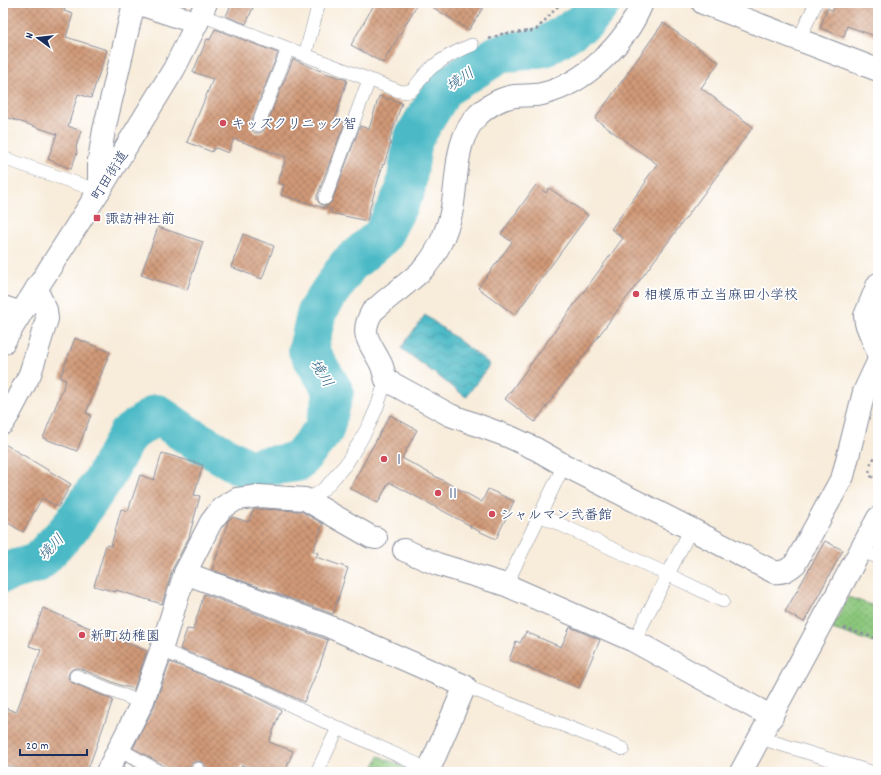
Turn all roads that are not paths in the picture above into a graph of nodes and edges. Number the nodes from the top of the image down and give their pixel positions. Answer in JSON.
{"nodes":[{"id":1,"x":136,"y":3,"type":"edge"},
{"id":2,"x":319,"y":3,"type":"edge"},
{"id":3,"x":642,"y":3,"type":"edge"},
{"id":4,"x":704,"y":3,"type":"edge"},
{"id":5,"x":816,"y":3,"type":"edge"},
{"id":6,"x":201,"y":14,"type":"edge"},
{"id":7,"x":799,"y":39,"type":"junction"},
{"id":8,"x":472,"y":45,"type":"road end"},
{"id":9,"x":288,"y":49,"type":"junction"},
{"id":10,"x":305,"y":55,"type":"junction"},
{"id":11,"x":878,"y":70,"type":"edge"},
{"id":12,"x":369,"y":80,"type":"junction"},
{"id":13,"x":258,"y":125,"type":"dead end"},
{"id":14,"x":3,"y":158,"type":"edge"},
{"id":15,"x":99,"y":191,"type":"junction"},
{"id":16,"x":325,"y":198,"type":"dead end"},
{"id":17,"x":878,"y":284,"type":"edge"},
{"id":18,"x":36,"y":289,"type":"junction"},
{"id":19,"x":12,"y":310,"type":"edge"},
{"id":20,"x":3,"y":343,"type":"edge"},
{"id":21,"x":878,"y":353,"type":"edge"},
{"id":22,"x":878,"y":357,"type":"edge"},
{"id":23,"x":386,"y":380,"type":"junction"},
{"id":24,"x":3,"y":422,"type":"edge"},
{"id":25,"x":564,"y":465,"type":"junction"},
{"id":26,"x":305,"y":499,"type":"junction"},
{"id":27,"x":540,"y":515,"type":"junction"},
{"id":28,"x":878,"y":518,"type":"edge"},
{"id":29,"x":691,"y":529,"type":"junction"},
{"id":30,"x":376,"y":538,"type":"dead end"},
{"id":31,"x":404,"y":550,"type":"dead end"},
{"id":32,"x":869,"y":554,"type":"edge"},
{"id":33,"x":185,"y":573,"type":"junction"},
{"id":34,"x":669,"y":574,"type":"junction"},
{"id":35,"x":506,"y":585,"type":"junction"},
{"id":36,"x":723,"y":601,"type":"dead end"},
{"id":37,"x":634,"y":641,"type":"junction"},
{"id":38,"x":161,"y":650,"type":"junction"},
{"id":39,"x":76,"y":676,"type":"dead end"},
{"id":40,"x":465,"y":686,"type":"junction"},
{"id":41,"x":142,"y":704,"type":"junction"},
{"id":42,"x":772,"y":717,"type":"junction"},
{"id":43,"x":338,"y":728,"type":"junction"},
{"id":44,"x":760,"y":738,"type":"junction"},
{"id":45,"x":623,"y":749,"type":"dead end"},
{"id":46,"x":119,"y":750,"type":"junction"},
{"id":47,"x":430,"y":771,"type":"edge"},
{"id":48,"x":107,"y":772,"type":"edge"},
{"id":49,"x":159,"y":772,"type":"edge"},
{"id":50,"x":317,"y":772,"type":"edge"},
{"id":51,"x":741,"y":772,"type":"edge"},
{"id":52,"x":871,"y":772,"type":"edge"}],
"edges":[{"from":1,"to":6,"type":"street"},
{"from":1,"to":15,"type":"street"},
{"from":2,"to":10,"type":"lane"},
{"from":3,"to":23,"type":"street"},
{"from":4,"to":7,"type":"street"},
{"from":5,"to":7,"type":"lane"},
{"from":6,"to":9,"type":"lane"},
{"from":6,"to":15,"type":"street","name":"町田街道"},
{"from":7,"to":11,"type":"street"},
{"from":8,"to":12,"type":"lane"},
{"from":9,"to":10,"type":"lane"},
{"from":9,"to":13,"type":"lane"},
{"from":10,"to":12,"type":"lane"},
{"from":12,"to":16,"type":"lane"},
{"from":14,"to":15,"type":"lane"},
{"from":15,"to":18,"type":"street","name":"町田街道"},
{"from":17,"to":21,"type":"street"},
{"from":18,"to":19,"type":"street","name":"町田街道"},
{"from":18,"to":24,"type":"street"},
{"from":19,"to":20,"type":"street","name":"町田街道"},
{"from":22,"to":29,"type":"street"},
{"from":23,"to":25,"type":"street"},
{"from":23,"to":26,"type":"lane"},
{"from":25,"to":27,"type":"lane"},
{"from":25,"to":29,"type":"street"},
{"from":26,"to":30,"type":"street"},
{"from":26,"to":33,"type":"street"},
{"from":27,"to":34,"type":"lane"},
{"from":27,"to":35,"type":"lane"},
{"from":28,"to":32,"type":"street"},
{"from":29,"to":34,"type":"lane"},
{"from":31,"to":35,"type":"street"},
{"from":32,"to":42,"type":"street"},
{"from":33,"to":38,"type":"street"},
{"from":33,"to":40,"type":"street"},
{"from":34,"to":36,"type":"lane"},
{"from":34,"to":37,"type":"lane"},
{"from":35,"to":37,"type":"street"},
{"from":37,"to":42,"type":"street"},
{"from":38,"to":41,"type":"street"},
{"from":38,"to":43,"type":"lane"},
{"from":39,"to":41,"type":"lane"},
{"from":40,"to":45,"type":"lane"},
{"from":40,"to":47,"type":"street"},
{"from":41,"to":46,"type":"street"},
{"from":42,"to":44,"type":"street"},
{"from":43,"to":47,"type":"lane"},
{"from":43,"to":50,"type":"lane"},
{"from":44,"to":51,"type":"street"},
{"from":44,"to":52,"type":"lane"},
{"from":46,"to":48,"type":"street"},
{"from":46,"to":49,"type":"lane"}]}
